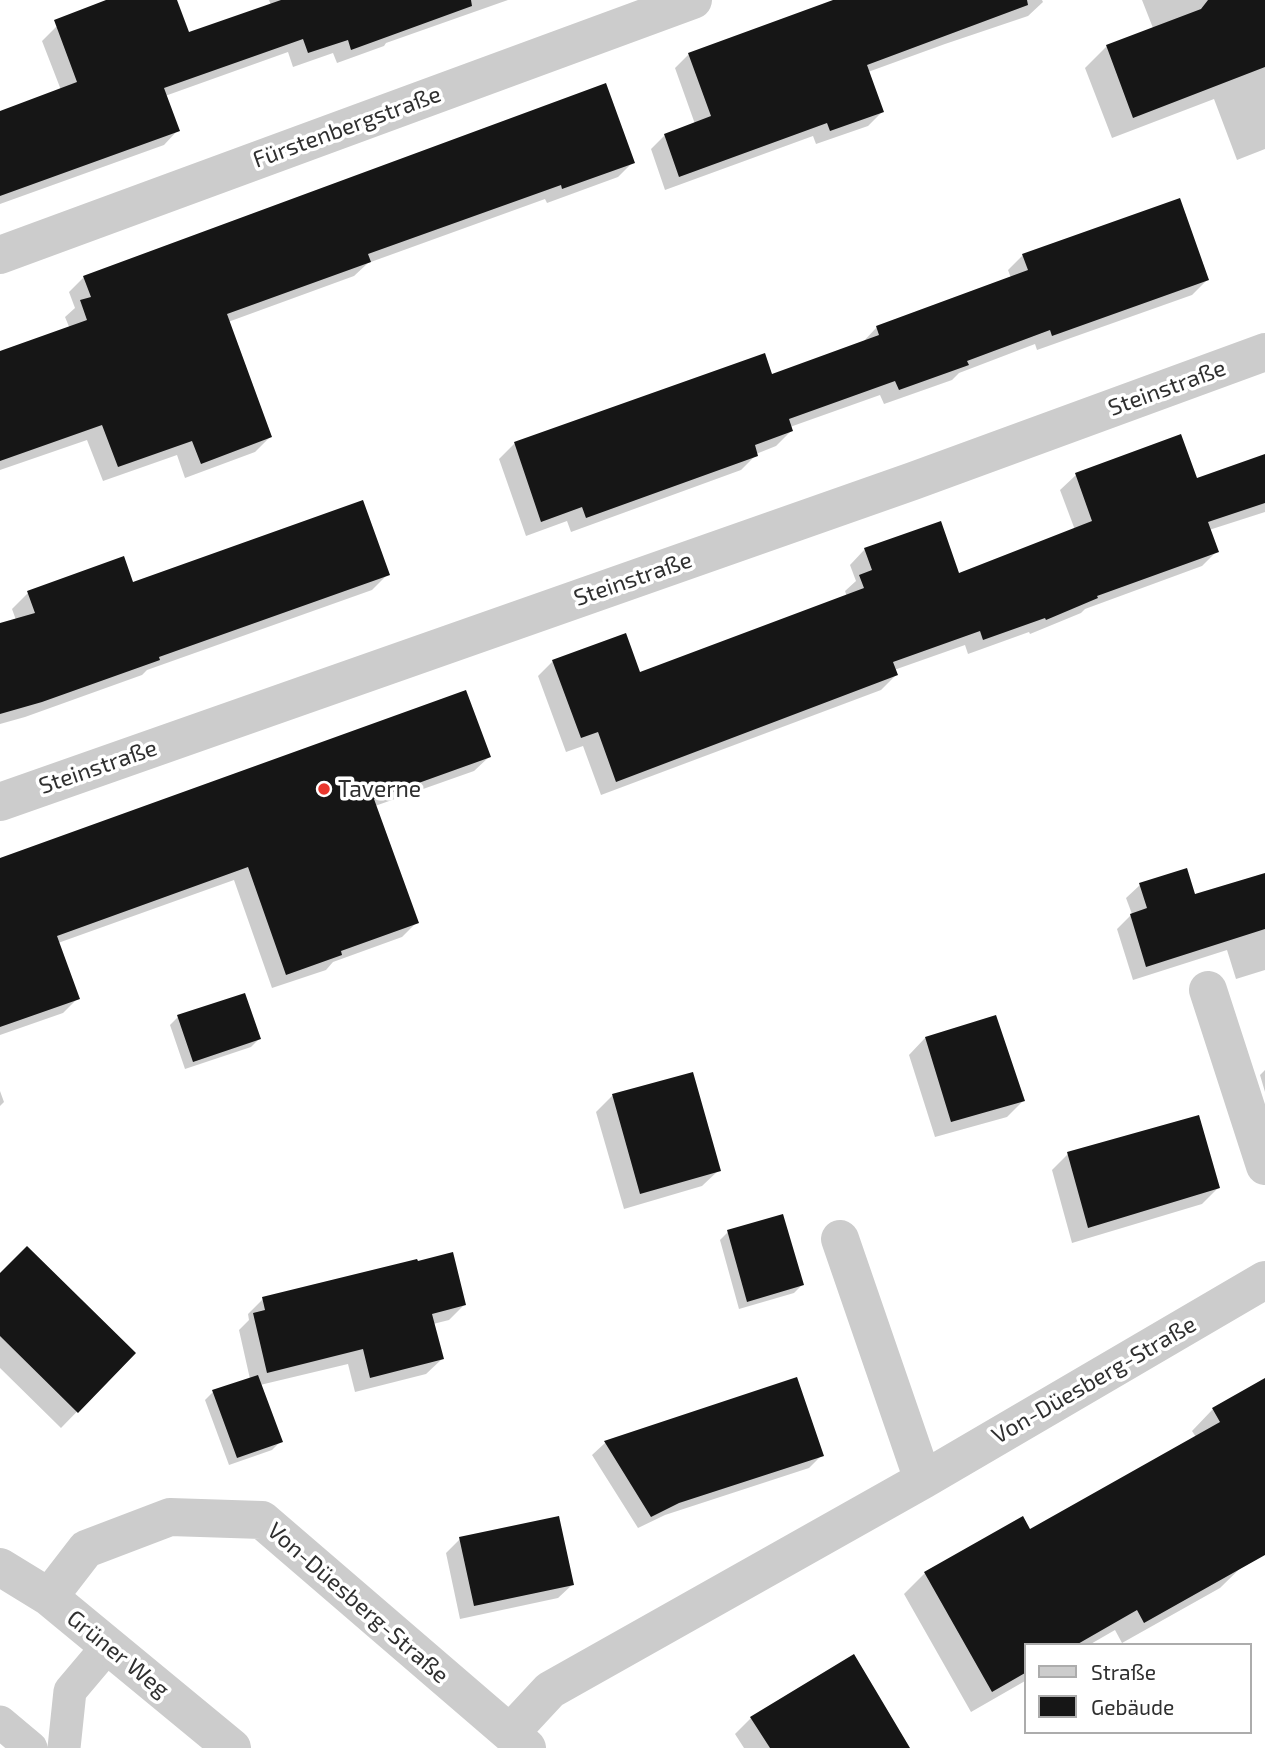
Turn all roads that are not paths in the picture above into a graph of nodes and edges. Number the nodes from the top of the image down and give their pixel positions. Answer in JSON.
{"nodes":[{"id":1,"x":693,"y":0,"type":"edge"},
{"id":2,"x":0,"y":255,"type":"edge"},
{"id":3,"x":1265,"y":352,"type":"edge"},
{"id":4,"x":0,"y":802,"type":"edge"},
{"id":5,"x":1208,"y":990,"type":"dead end"},
{"id":6,"x":1265,"y":1166,"type":"edge"},
{"id":7,"x":840,"y":1239,"type":"dead end"},
{"id":8,"x":1265,"y":1280,"type":"edge"},
{"id":9,"x":923,"y":1480,"type":"junction"},
{"id":10,"x":0,"y":1567,"type":"edge"},
{"id":11,"x":49,"y":1597,"type":"junction"},
{"id":12,"x":108,"y":1646,"type":"junction"},
{"id":13,"x":0,"y":1722,"type":"edge"},
{"id":14,"x":519,"y":1741,"type":"edge"},
{"id":15,"x":31,"y":1748,"type":"edge"},
{"id":16,"x":64,"y":1748,"type":"edge"},
{"id":17,"x":232,"y":1748,"type":"edge"}],
"edges":[{"from":1,"to":2,"type":"street","name":"Fürstenbergstraße"},
{"from":3,"to":4,"type":"street","name":"Steinstraße"},
{"from":5,"to":6,"type":"street"},
{"from":7,"to":9,"type":"street"},
{"from":8,"to":9,"type":"street","name":"Von-Düesberg-Straße"},
{"from":9,"to":14,"type":"street","name":"Von-Düesberg-Straße"},
{"from":10,"to":11,"type":"street","name":"Grüner Weg"},
{"from":11,"to":12,"type":"street","name":"Grüner Weg"},
{"from":11,"to":14,"type":"street","name":"Von-Düesberg-Straße"},
{"from":12,"to":16,"type":"lane"},
{"from":12,"to":17,"type":"street","name":"Grüner Weg"},
{"from":13,"to":15,"type":"lane"}]}
